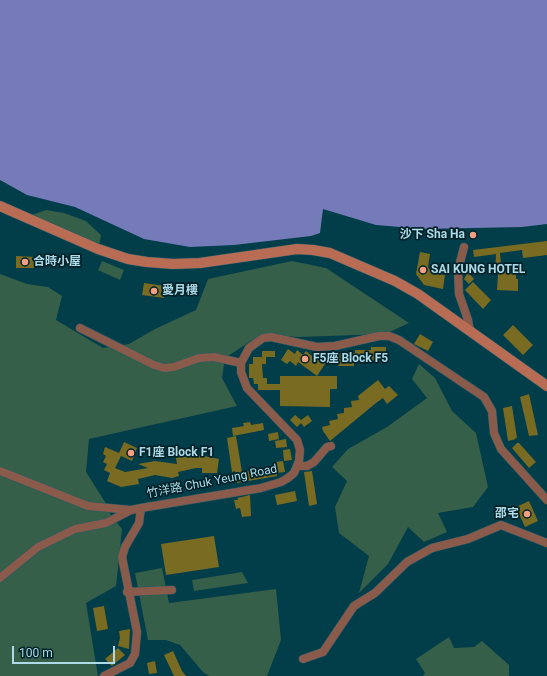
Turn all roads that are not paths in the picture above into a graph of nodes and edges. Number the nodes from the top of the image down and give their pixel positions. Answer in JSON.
{"nodes":[{"id":1,"x":0,"y":206,"type":"edge"},
{"id":2,"x":464,"y":247,"type":"dead end"},
{"id":3,"x":80,"y":328,"type":"dead end"},
{"id":4,"x":470,"y":331,"type":"junction"},
{"id":5,"x":241,"y":364,"type":"junction"},
{"id":6,"x":547,"y":386,"type":"edge"},
{"id":7,"x":331,"y":446,"type":"dead end"},
{"id":8,"x":298,"y":466,"type":"junction"},
{"id":9,"x":0,"y":471,"type":"edge"},
{"id":10,"x":547,"y":500,"type":"edge"},
{"id":11,"x":141,"y":508,"type":"junction"},
{"id":12,"x":131,"y":510,"type":"junction"},
{"id":13,"x":547,"y":543,"type":"edge"},
{"id":14,"x":0,"y":578,"type":"edge"},
{"id":15,"x":172,"y":590,"type":"dead end"},
{"id":16,"x":128,"y":592,"type":"junction"},
{"id":17,"x":303,"y":659,"type":"dead end"},
{"id":18,"x":104,"y":676,"type":"edge"}],
"edges":[{"from":1,"to":4,"type":"main road"},
{"from":2,"to":4,"type":"street"},
{"from":3,"to":5,"type":"street"},
{"from":4,"to":6,"type":"main road"},
{"from":5,"to":8,"type":"street"},
{"from":5,"to":10,"type":"street"},
{"from":7,"to":8,"type":"street"},
{"from":8,"to":11,"type":"street","name":"竹洋路 Chuk Yeung Road"},
{"from":9,"to":12,"type":"street"},
{"from":11,"to":12,"type":"street","name":"竹洋路 Chuk Yeung Road"},
{"from":11,"to":16,"type":"street"},
{"from":12,"to":14,"type":"street","name":"竹洋路 Chuk Yeung Road"},
{"from":13,"to":17,"type":"street"},
{"from":15,"to":16,"type":"street"},
{"from":16,"to":18,"type":"street"}]}
